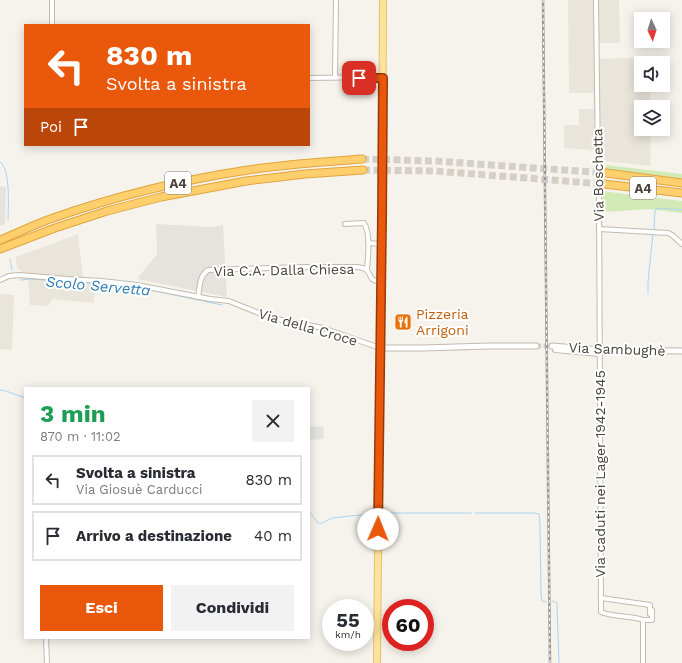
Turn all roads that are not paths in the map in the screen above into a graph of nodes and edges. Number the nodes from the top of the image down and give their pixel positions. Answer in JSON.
{"nodes":[{"id":1,"x":52,"y":0,"type":"edge"},
{"id":2,"x":336,"y":0,"type":"edge"},
{"id":3,"x":383,"y":0,"type":"edge"},
{"id":4,"x":596,"y":0,"type":"edge"},
{"id":5,"x":52,"y":24,"type":"edge"},
{"id":6,"x":335,"y":77,"type":"junction"},
{"id":7,"x":310,"y":78,"type":"edge"},
{"id":8,"x":383,"y":78,"type":"junction"},
{"id":9,"x":362,"y":159,"type":"tunnel mouth"},
{"id":10,"x":363,"y":170,"type":"tunnel mouth"},
{"id":11,"x":606,"y":173,"type":"tunnel mouth"},
{"id":12,"x":682,"y":183,"type":"edge"},
{"id":13,"x":604,"y":184,"type":"tunnel mouth"},
{"id":14,"x":682,"y":193,"type":"edge"},
{"id":15,"x":345,"y":224,"type":"dead end"},
{"id":16,"x":599,"y":228,"type":"junction"},
{"id":17,"x":0,"y":240,"type":"edge"},
{"id":18,"x":368,"y":243,"type":"junction"},
{"id":19,"x":382,"y":244,"type":"junction"},
{"id":20,"x":682,"y":244,"type":"edge"},
{"id":21,"x":0,"y":249,"type":"edge"},
{"id":22,"x":367,"y":269,"type":"junction"},
{"id":23,"x":0,"y":280,"type":"edge"},
{"id":24,"x":381,"y":283,"type":"junction"},
{"id":25,"x":198,"y":297,"type":"junction"},
{"id":26,"x":536,"y":346,"type":"tunnel mouth"},
{"id":27,"x":380,"y":348,"type":"junction"},
{"id":28,"x":553,"y":348,"type":"tunnel mouth"},
{"id":29,"x":682,"y":351,"type":"edge"},
{"id":30,"x":599,"y":352,"type":"junction"},
{"id":31,"x":601,"y":598,"type":"junction"},
{"id":32,"x":653,"y":604,"type":"dead end"},
{"id":33,"x":650,"y":614,"type":"dead end"},
{"id":34,"x":644,"y":620,"type":"junction"},
{"id":35,"x":46,"y":639,"type":"edge"},
{"id":36,"x":47,"y":663,"type":"edge"},
{"id":37,"x":377,"y":663,"type":"edge"},
{"id":38,"x":643,"y":663,"type":"edge"}],
"edges":[{"from":1,"to":5,"type":"street"},
{"from":2,"to":6,"type":"street"},
{"from":3,"to":8,"type":"main road"},
{"from":4,"to":16,"type":"street","name":"Via Boschetta","bridge":true},
{"from":6,"to":7,"type":"street"},
{"from":6,"to":8,"type":"street"},
{"from":8,"to":19,"type":"main road"},
{"from":9,"to":17,"type":"highway","number":"A4"},
{"from":10,"to":21,"type":"highway","number":"A4"},
{"from":11,"to":12,"type":"highway","number":"A4"},
{"from":13,"to":14,"type":"highway","number":"A4"},
{"from":15,"to":18,"type":"street"},
{"from":16,"to":20,"type":"street"},
{"from":16,"to":30,"type":"street","name":"Via Boschetta"},
{"from":18,"to":19,"type":"street"},
{"from":18,"to":22,"type":"street"},
{"from":19,"to":24,"type":"main road"},
{"from":22,"to":24,"type":"street","name":"Via C.A. Dalla Chiesa"},
{"from":22,"to":25,"type":"street","name":"Via C.A. Dalla Chiesa"},
{"from":23,"to":25,"type":"street","name":"Via della Croce"},
{"from":24,"to":27,"type":"main road"},
{"from":25,"to":27,"type":"street","name":"Via della Croce"},
{"from":26,"to":27,"type":"street"},
{"from":27,"to":37,"type":"main road"},
{"from":28,"to":30,"type":"street","name":"Via Sambughè"},
{"from":29,"to":30,"type":"street","name":"Via Sambughè"},
{"from":30,"to":31,"type":"street","name":"Via caduti nei Lager 1942-1945"},
{"from":31,"to":33,"type":"street","name":"Via caduti nei Lager 1942-1945"},
{"from":31,"to":34,"type":"street","name":"Via caduti nei Lager 1942-1945"},
{"from":32,"to":34,"type":"street"},
{"from":34,"to":38,"type":"street"},
{"from":35,"to":36,"type":"street"}]}
